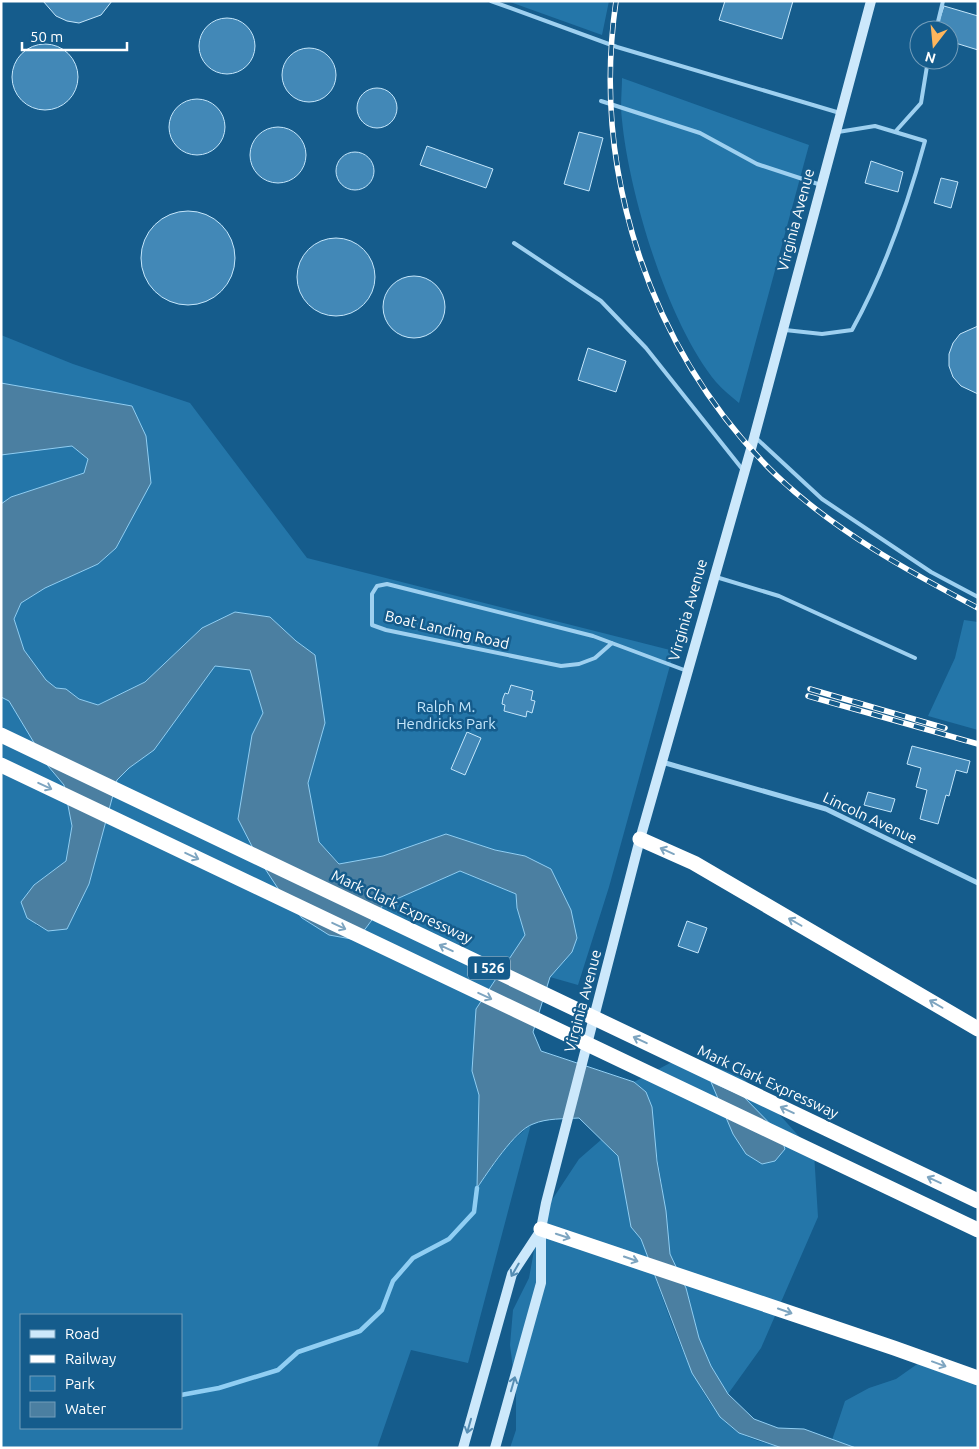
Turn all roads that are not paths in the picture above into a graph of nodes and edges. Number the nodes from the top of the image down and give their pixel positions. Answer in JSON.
{"nodes":[{"id":1,"x":491,"y":1,"type":"edge"},
{"id":2,"x":870,"y":1,"type":"edge"},
{"id":3,"x":944,"y":1,"type":"edge"},
{"id":4,"x":939,"y":20,"type":"edge"},
{"id":5,"x":926,"y":70,"type":"edge"},
{"id":6,"x":601,"y":101,"type":"dead end"},
{"id":7,"x":840,"y":113,"type":"junction"},
{"id":8,"x":835,"y":132,"type":"junction"},
{"id":9,"x":895,"y":132,"type":"junction"},
{"id":10,"x":821,"y":184,"type":"junction"},
{"id":11,"x":514,"y":243,"type":"dead end"},
{"id":12,"x":783,"y":329,"type":"junction"},
{"id":13,"x":754,"y":437,"type":"junction"},
{"id":14,"x":745,"y":471,"type":"junction"},
{"id":15,"x":714,"y":576,"type":"junction"},
{"id":16,"x":978,"y":597,"type":"edge"},
{"id":17,"x":612,"y":643,"type":"junction"},
{"id":18,"x":915,"y":658,"type":"dead end"},
{"id":19,"x":686,"y":671,"type":"junction"},
{"id":20,"x":1,"y":735,"type":"edge"},
{"id":21,"x":662,"y":762,"type":"junction"},
{"id":22,"x":1,"y":765,"type":"edge"},
{"id":23,"x":640,"y":839,"type":"junction"},
{"id":24,"x":978,"y":883,"type":"edge"},
{"id":25,"x":978,"y":1029,"type":"edge"},
{"id":26,"x":978,"y":1201,"type":"edge"},
{"id":27,"x":542,"y":1229,"type":"junction"},
{"id":28,"x":978,"y":1230,"type":"edge"},
{"id":29,"x":978,"y":1378,"type":"edge"},
{"id":30,"x":463,"y":1448,"type":"edge"},
{"id":31,"x":495,"y":1448,"type":"edge"}],
"edges":[{"from":1,"to":7,"type":"lane"},
{"from":2,"to":7,"type":"main road","name":"Virginia Avenue"},
{"from":3,"to":4,"type":"lane"},
{"from":5,"to":9,"type":"lane"},
{"from":6,"to":10,"type":"lane"},
{"from":7,"to":8,"type":"main road","name":"Virginia Avenue"},
{"from":8,"to":9,"type":"lane"},
{"from":8,"to":10,"type":"main road","name":"Virginia Avenue"},
{"from":9,"to":12,"type":"lane"},
{"from":10,"to":12,"type":"main road","name":"Virginia Avenue"},
{"from":11,"to":14,"type":"lane"},
{"from":12,"to":13,"type":"main road","name":"Virginia Avenue"},
{"from":13,"to":14,"type":"main road","name":"Virginia Avenue"},
{"from":13,"to":16,"type":"lane"},
{"from":14,"to":15,"type":"main road","name":"Virginia Avenue"},
{"from":15,"to":18,"type":"lane"},
{"from":15,"to":19,"type":"main road","name":"Virginia Avenue"},
{"from":17,"to":17,"type":"lane","name":"Boat Landing Road"},
{"from":17,"to":19,"type":"lane","name":"Boat Landing Road"},
{"from":19,"to":21,"type":"main road","name":"Virginia Avenue"},
{"from":26,"to":20,"type":"highway","name":"Mark Clark Expressway","number":"I 526","one_way":true},
{"from":21,"to":23,"type":"main road","name":"Virginia Avenue"},
{"from":21,"to":24,"type":"street","name":"Lincoln Avenue"},
{"from":22,"to":28,"type":"highway","number":"I 526","one_way":true},
{"from":25,"to":23,"type":"highway","one_way":true},
{"from":23,"to":27,"type":"main road","name":"Virginia Avenue"},
{"from":27,"to":29,"type":"highway","one_way":true},
{"from":27,"to":30,"type":"main road","name":"Virginia Avenue","one_way":true},
{"from":31,"to":27,"type":"main road","name":"Virginia Avenue","one_way":true}]}
